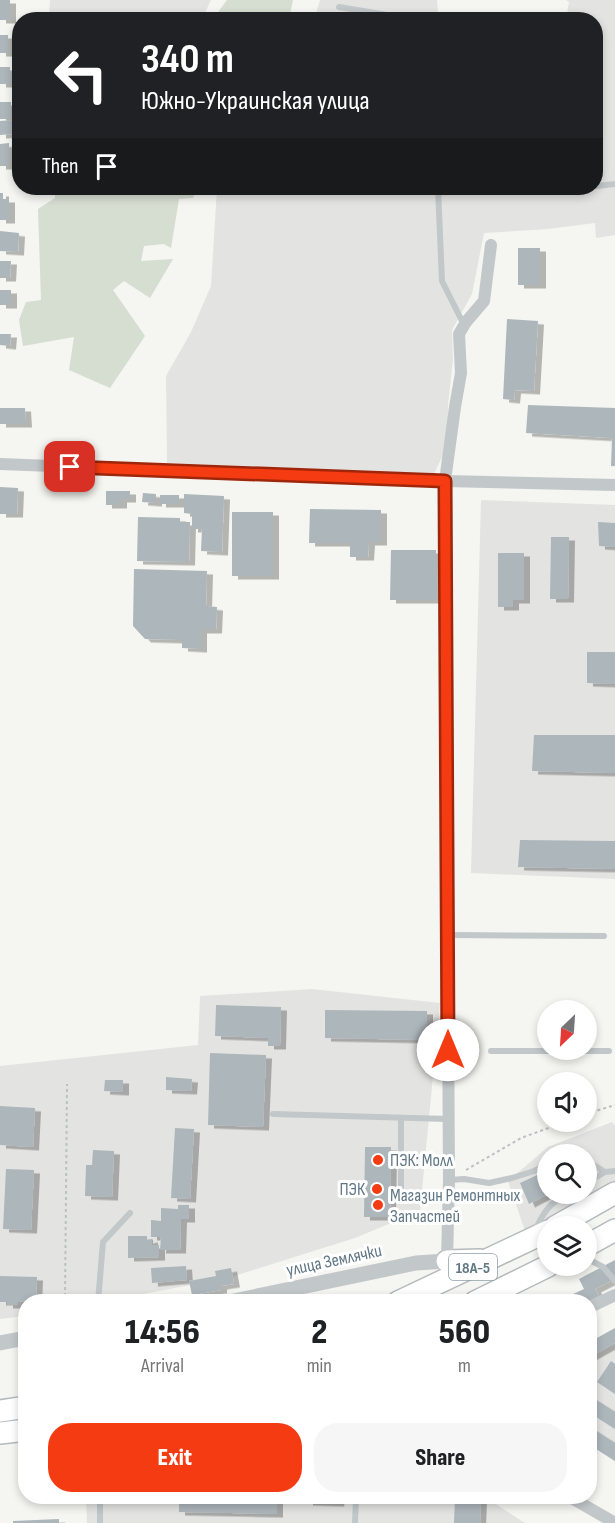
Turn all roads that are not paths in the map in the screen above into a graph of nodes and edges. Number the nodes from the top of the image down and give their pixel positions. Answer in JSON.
{"nodes":[{"id":1,"x":339,"y":8,"type":"dead end"},
{"id":2,"x":365,"y":12,"type":"edge"},
{"id":3,"x":438,"y":195,"type":"edge"},
{"id":4,"x":491,"y":245,"type":"dead end"},
{"id":5,"x":464,"y":325,"type":"junction"},
{"id":6,"x":0,"y":464,"type":"edge"},
{"id":7,"x":445,"y":481,"type":"junction"},
{"id":8,"x":615,"y":485,"type":"edge"},
{"id":9,"x":448,"y":935,"type":"junction"},
{"id":10,"x":604,"y":936,"type":"dead end"},
{"id":11,"x":491,"y":1051,"type":"dead end"},
{"id":12,"x":609,"y":1051,"type":"dead end"},
{"id":13,"x":273,"y":1114,"type":"dead end"},
{"id":14,"x":401,"y":1118,"type":"junction"},
{"id":15,"x":449,"y":1119,"type":"junction"},
{"id":16,"x":597,"y":1167,"type":"edge"},
{"id":17,"x":537,"y":1168,"type":"edge"},
{"id":18,"x":615,"y":1171,"type":"edge"},
{"id":19,"x":605,"y":1172,"type":"junction"},
{"id":20,"x":597,"y":1177,"type":"edge"},
{"id":21,"x":449,"y":1180,"type":"junction"},
{"id":22,"x":615,"y":1193,"type":"edge"},
{"id":23,"x":401,"y":1199,"type":"dead end"},
{"id":24,"x":551,"y":1204,"type":"edge"},
{"id":25,"x":130,"y":1213,"type":"dead end"},
{"id":26,"x":542,"y":1216,"type":"edge"},
{"id":27,"x":574,"y":1216,"type":"edge"},
{"id":28,"x":615,"y":1230,"type":"edge"},
{"id":29,"x":537,"y":1236,"type":"edge"},
{"id":30,"x":597,"y":1240,"type":"edge"},
{"id":31,"x":489,"y":1260,"type":"junction"},
{"id":32,"x":447,"y":1261,"type":"junction"},
{"id":33,"x":597,"y":1264,"type":"edge"},
{"id":34,"x":537,"y":1271,"type":"edge"},
{"id":35,"x":615,"y":1281,"type":"edge"},
{"id":36,"x":495,"y":1292,"type":"junction"},
{"id":37,"x":99,"y":1294,"type":"edge"},
{"id":38,"x":280,"y":1294,"type":"edge"},
{"id":39,"x":415,"y":1294,"type":"edge"},
{"id":40,"x":491,"y":1294,"type":"edge"},
{"id":41,"x":499,"y":1294,"type":"edge"},
{"id":42,"x":615,"y":1295,"type":"edge"},
{"id":43,"x":597,"y":1304,"type":"edge"},
{"id":44,"x":18,"y":1340,"type":"edge"},
{"id":45,"x":0,"y":1343,"type":"edge"},
{"id":46,"x":18,"y":1408,"type":"edge"},
{"id":47,"x":0,"y":1411,"type":"edge"},
{"id":48,"x":18,"y":1431,"type":"edge"},
{"id":49,"x":0,"y":1433,"type":"edge"},
{"id":50,"x":100,"y":1504,"type":"edge"},
{"id":51,"x":356,"y":1504,"type":"edge"},
{"id":52,"x":583,"y":1504,"type":"edge"},
{"id":53,"x":615,"y":1522,"type":"edge"},
{"id":54,"x":100,"y":1523,"type":"edge"},
{"id":55,"x":355,"y":1523,"type":"edge"}],
"edges":[{"from":1,"to":2,"type":"lane"},
{"from":3,"to":5,"type":"lane"},
{"from":4,"to":5,"type":"street"},
{"from":5,"to":7,"type":"street"},
{"from":6,"to":7,"type":"street"},
{"from":7,"to":8,"type":"street"},
{"from":7,"to":9,"type":"street"},
{"from":9,"to":10,"type":"lane"},
{"from":9,"to":15,"type":"street"},
{"from":11,"to":12,"type":"lane"},
{"from":13,"to":14,"type":"lane"},
{"from":14,"to":15,"type":"lane"},
{"from":14,"to":23,"type":"lane"},
{"from":15,"to":21,"type":"street"},
{"from":16,"to":19,"type":"lane"},
{"from":17,"to":21,"type":"lane"},
{"from":18,"to":19,"type":"lane"},
{"from":19,"to":20,"type":"lane"},
{"from":21,"to":32,"type":"street"},
{"from":22,"to":27,"type":"highway"},
{"from":24,"to":26,"type":"lane"},
{"from":25,"to":37,"type":"lane"},
{"from":28,"to":30,"type":"highway"},
{"from":29,"to":31,"type":"highway","number":"18А-5"},
{"from":31,"to":32,"type":"highway"},
{"from":31,"to":39,"type":"highway","number":"18А-5"},
{"from":32,"to":38,"type":"street","name":"улица Землячки"},
{"from":33,"to":35,"type":"lane"},
{"from":34,"to":36,"type":"highway","number":"18А-5"},
{"from":36,"to":40,"type":"highway","number":"18А-5"},
{"from":36,"to":41,"type":"lane"},
{"from":42,"to":43,"type":"street"},
{"from":44,"to":45,"type":"street"},
{"from":46,"to":47,"type":"highway"},
{"from":48,"to":49,"type":"highway"},
{"from":50,"to":54,"type":"lane"},
{"from":51,"to":55,"type":"lane"},
{"from":52,"to":53,"type":"street"}]}
